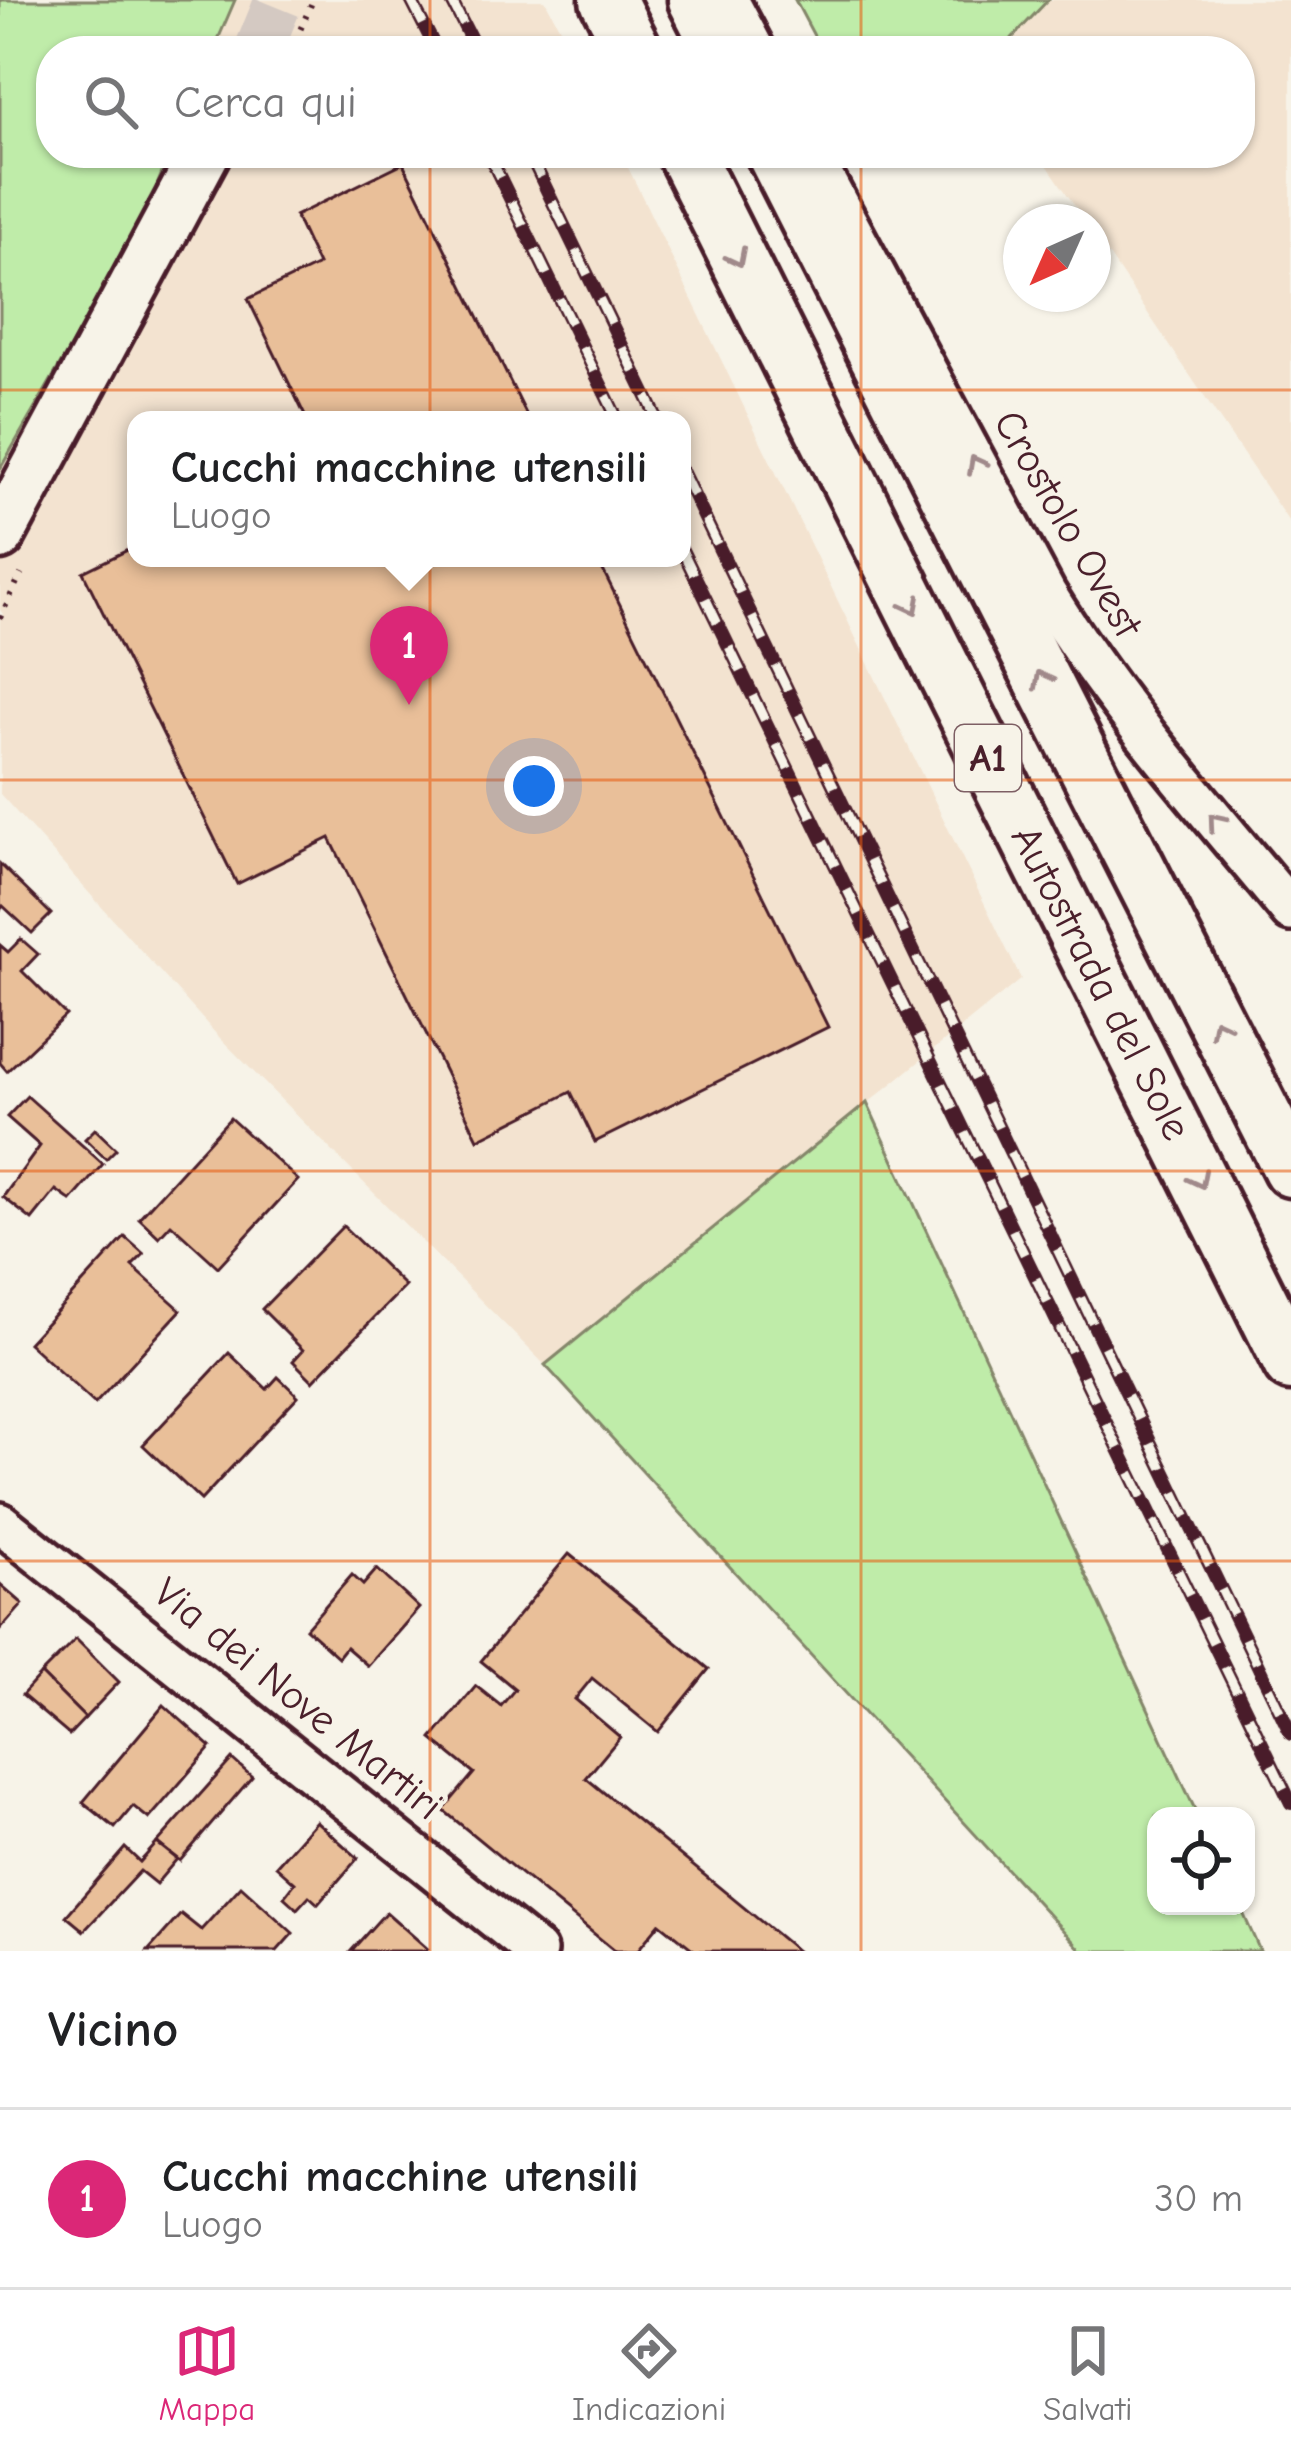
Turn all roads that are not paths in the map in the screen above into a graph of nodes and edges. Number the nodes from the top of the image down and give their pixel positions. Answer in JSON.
{"nodes":[{"id":1,"x":608,"y":0,"type":"edge"},
{"id":2,"x":696,"y":0,"type":"edge"},
{"id":3,"x":728,"y":0,"type":"edge"},
{"id":4,"x":626,"y":36,"type":"edge"},
{"id":5,"x":714,"y":36,"type":"edge"},
{"id":6,"x":747,"y":36,"type":"edge"},
{"id":7,"x":197,"y":168,"type":"edge"},
{"id":8,"x":693,"y":168,"type":"edge"},
{"id":9,"x":782,"y":168,"type":"edge"},
{"id":10,"x":818,"y":168,"type":"edge"},
{"id":11,"x":0,"y":535,"type":"edge"},
{"id":12,"x":1291,"y":911,"type":"edge"},
{"id":13,"x":1291,"y":1168,"type":"edge"},
{"id":14,"x":1291,"y":1363,"type":"edge"},
{"id":15,"x":0,"y":1523,"type":"edge"},
{"id":16,"x":536,"y":1951,"type":"edge"}],
"edges":[{"from":1,"to":4,"type":"highway"},
{"from":2,"to":5,"type":"highway"},
{"from":3,"to":6,"type":"street"},
{"from":7,"to":11,"type":"main road"},
{"from":8,"to":14,"type":"highway","name":"Autostrada del Sole","number":"A1","one_way":true},
{"from":13,"to":9,"type":"highway","name":"Autostrada del Sole","number":"A1","one_way":true},
{"from":12,"to":10,"type":"street","name":"Crostolo Ovest","one_way":true},
{"from":15,"to":16,"type":"street","name":"Via dei Nove Martiri"}]}
